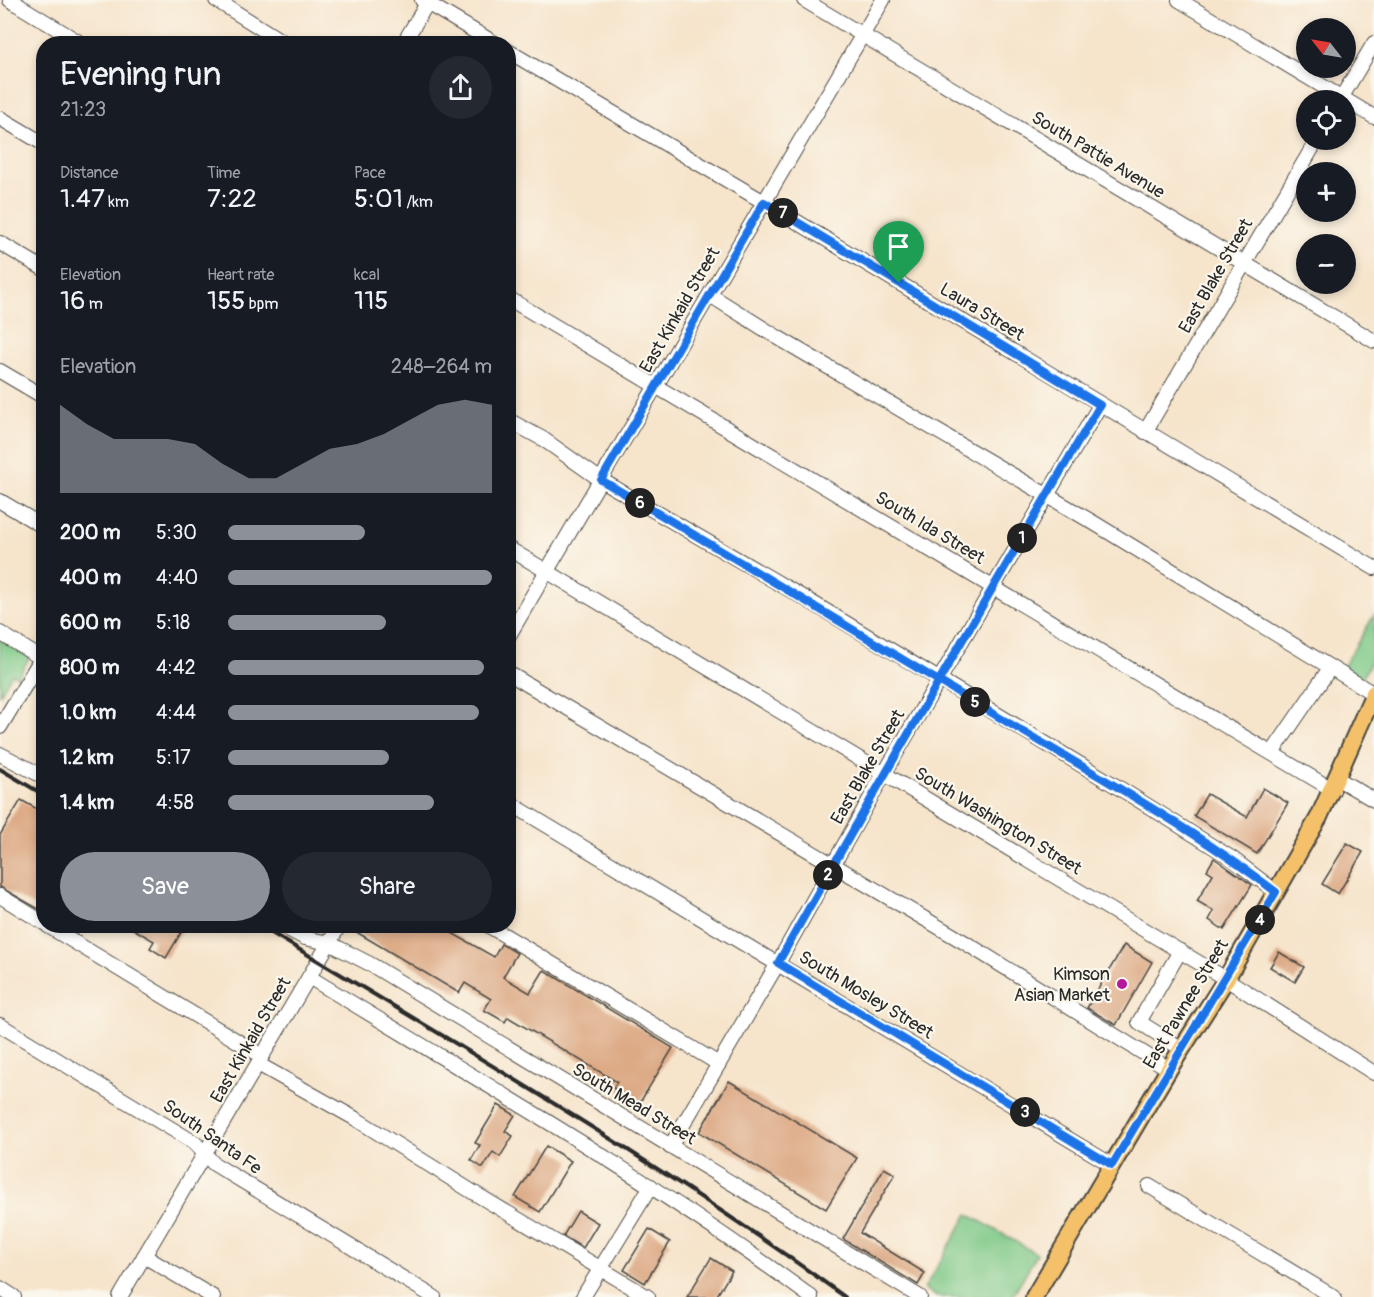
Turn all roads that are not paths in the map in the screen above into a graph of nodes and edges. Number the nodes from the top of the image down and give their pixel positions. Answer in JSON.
{"nodes":[{"id":1,"x":10,"y":0,"type":"edge"},
{"id":2,"x":216,"y":0,"type":"edge"},
{"id":3,"x":804,"y":0,"type":"edge"},
{"id":4,"x":883,"y":0,"type":"edge"},
{"id":5,"x":1179,"y":0,"type":"edge"},
{"id":6,"x":426,"y":1,"type":"edge"},
{"id":7,"x":862,"y":35,"type":"junction"},
{"id":8,"x":69,"y":36,"type":"edge"},
{"id":9,"x":273,"y":36,"type":"edge"},
{"id":10,"x":407,"y":36,"type":"edge"},
{"id":11,"x":483,"y":36,"type":"edge"},
{"id":12,"x":1374,"y":43,"type":"edge"},
{"id":13,"x":516,"y":56,"type":"edge"},
{"id":14,"x":1326,"y":90,"type":"edge"},
{"id":15,"x":1346,"y":90,"type":"edge"},
{"id":16,"x":1356,"y":107,"type":"edge"},
{"id":17,"x":1374,"y":117,"type":"edge"},
{"id":18,"x":0,"y":118,"type":"edge"},
{"id":19,"x":36,"y":139,"type":"edge"},
{"id":20,"x":1311,"y":150,"type":"edge"},
{"id":21,"x":764,"y":202,"type":"junction"},
{"id":22,"x":0,"y":243,"type":"edge"},
{"id":23,"x":1244,"y":263,"type":"junction"},
{"id":24,"x":36,"y":264,"type":"edge"},
{"id":25,"x":710,"y":295,"type":"junction"},
{"id":26,"x":516,"y":303,"type":"edge"},
{"id":27,"x":1374,"y":341,"type":"edge"},
{"id":28,"x":0,"y":371,"type":"edge"},
{"id":29,"x":657,"y":386,"type":"junction"},
{"id":30,"x":36,"y":392,"type":"edge"},
{"id":31,"x":1100,"y":405,"type":"junction"},
{"id":32,"x":516,"y":424,"type":"edge"},
{"id":33,"x":1145,"y":432,"type":"junction"},
{"id":34,"x":601,"y":480,"type":"junction"},
{"id":35,"x":1046,"y":496,"type":"junction"},
{"id":36,"x":0,"y":501,"type":"edge"},
{"id":37,"x":36,"y":522,"type":"edge"},
{"id":38,"x":516,"y":553,"type":"edge"},
{"id":39,"x":1374,"y":568,"type":"edge"},
{"id":40,"x":547,"y":571,"type":"junction"},
{"id":41,"x":993,"y":587,"type":"junction"},
{"id":42,"x":516,"y":623,"type":"edge"},
{"id":43,"x":0,"y":633,"type":"edge"},
{"id":44,"x":36,"y":653,"type":"edge"},
{"id":45,"x":36,"y":668,"type":"edge"},
{"id":46,"x":1330,"y":669,"type":"junction"},
{"id":47,"x":516,"y":678,"type":"edge"},
{"id":48,"x":939,"y":680,"type":"junction"},
{"id":49,"x":1374,"y":693,"type":"edge"},
{"id":50,"x":0,"y":727,"type":"edge"},
{"id":51,"x":1272,"y":753,"type":"junction"},
{"id":52,"x":0,"y":754,"type":"edge"},
{"id":53,"x":36,"y":773,"type":"edge"},
{"id":54,"x":884,"y":774,"type":"junction"},
{"id":55,"x":1335,"y":784,"type":"junction"},
{"id":56,"x":1374,"y":800,"type":"edge"},
{"id":57,"x":516,"y":807,"type":"edge"},
{"id":58,"x":833,"y":865,"type":"junction"},
{"id":59,"x":1276,"y":892,"type":"junction"},
{"id":60,"x":0,"y":896,"type":"edge"},
{"id":61,"x":36,"y":918,"type":"edge"},
{"id":62,"x":59,"y":933,"type":"edge"},
{"id":63,"x":295,"y":933,"type":"edge"},
{"id":64,"x":335,"y":933,"type":"edge"},
{"id":65,"x":501,"y":933,"type":"edge"},
{"id":66,"x":329,"y":943,"type":"junction"},
{"id":67,"x":1180,"y":951,"type":"junction"},
{"id":68,"x":778,"y":963,"type":"junction"},
{"id":69,"x":309,"y":977,"type":"junction"},
{"id":70,"x":1226,"y":979,"type":"junction"},
{"id":71,"x":0,"y":1025,"type":"edge"},
{"id":72,"x":1182,"y":1049,"type":"junction"},
{"id":73,"x":260,"y":1060,"type":"junction"},
{"id":74,"x":719,"y":1064,"type":"junction"},
{"id":75,"x":1169,"y":1069,"type":"junction"},
{"id":76,"x":1374,"y":1073,"type":"edge"},
{"id":77,"x":670,"y":1148,"type":"junction"},
{"id":78,"x":205,"y":1154,"type":"junction"},
{"id":79,"x":1112,"y":1165,"type":"junction"},
{"id":80,"x":651,"y":1185,"type":"junction"},
{"id":81,"x":1149,"y":1186,"type":"dead end"},
{"id":82,"x":144,"y":1256,"type":"junction"},
{"id":83,"x":601,"y":1268,"type":"junction"},
{"id":84,"x":0,"y":1288,"type":"edge"},
{"id":85,"x":14,"y":1297,"type":"edge"},
{"id":86,"x":120,"y":1297,"type":"edge"},
{"id":87,"x":213,"y":1297,"type":"edge"},
{"id":88,"x":435,"y":1297,"type":"edge"},
{"id":89,"x":583,"y":1297,"type":"edge"},
{"id":90,"x":648,"y":1297,"type":"edge"},
{"id":91,"x":811,"y":1297,"type":"edge"},
{"id":92,"x":920,"y":1297,"type":"edge"},
{"id":93,"x":1034,"y":1297,"type":"edge"},
{"id":94,"x":1334,"y":1297,"type":"edge"}],
"edges":[{"from":1,"to":8,"type":"street"},
{"from":2,"to":9,"type":"street"},
{"from":3,"to":7,"type":"street","name":"South Pattie Avenue"},
{"from":4,"to":7,"type":"street","name":"East Kinkaid Street"},
{"from":5,"to":14,"type":"street"},
{"from":6,"to":10,"type":"street"},
{"from":6,"to":11,"type":"street"},
{"from":7,"to":21,"type":"street","name":"East Kinkaid Street"},
{"from":7,"to":23,"type":"street","name":"South Pattie Avenue"},
{"from":12,"to":15,"type":"street"},
{"from":13,"to":21,"type":"street","name":"Laura Street"},
{"from":16,"to":17,"type":"street"},
{"from":18,"to":19,"type":"street"},
{"from":20,"to":23,"type":"street","name":"East Blake Street"},
{"from":21,"to":25,"type":"street","name":"East Kinkaid Street"},
{"from":21,"to":31,"type":"street","name":"Laura Street"},
{"from":22,"to":24,"type":"street"},
{"from":23,"to":27,"type":"street","name":"South Pattie Avenue"},
{"from":23,"to":33,"type":"street","name":"East Blake Street"},
{"from":25,"to":29,"type":"street","name":"East Kinkaid Street"},
{"from":25,"to":35,"type":"street"},
{"from":26,"to":29,"type":"street","name":"South Ida Street"},
{"from":28,"to":30,"type":"street"},
{"from":29,"to":34,"type":"street","name":"East Kinkaid Street"},
{"from":29,"to":41,"type":"street","name":"South Ida Street"},
{"from":31,"to":33,"type":"street","name":"Laura Street"},
{"from":31,"to":35,"type":"street","name":"East Blake Street"},
{"from":32,"to":34,"type":"street"},
{"from":33,"to":39,"type":"street","name":"Laura Street"},
{"from":34,"to":40,"type":"street","name":"East Kinkaid Street"},
{"from":34,"to":48,"type":"street"},
{"from":35,"to":41,"type":"street","name":"East Blake Street"},
{"from":35,"to":46,"type":"street"},
{"from":36,"to":37,"type":"street"},
{"from":38,"to":40,"type":"street","name":"South Washington Street"},
{"from":40,"to":42,"type":"street","name":"East Kinkaid Street"},
{"from":40,"to":54,"type":"street","name":"South Washington Street"},
{"from":41,"to":48,"type":"street","name":"East Blake Street"},
{"from":41,"to":51,"type":"street","name":"South Ida Street"},
{"from":43,"to":44,"type":"street"},
{"from":45,"to":50,"type":"street"},
{"from":46,"to":49,"type":"street"},
{"from":46,"to":51,"type":"street"},
{"from":47,"to":58,"type":"street"},
{"from":48,"to":54,"type":"street","name":"East Blake Street"},
{"from":48,"to":59,"type":"street"},
{"from":49,"to":55,"type":"main road","name":"East Pawnee Street"},
{"from":51,"to":55,"type":"street","name":"South Ida Street"},
{"from":52,"to":53,"type":"street"},
{"from":54,"to":58,"type":"street","name":"East Blake Street"},
{"from":54,"to":67,"type":"street","name":"South Washington Street"},
{"from":55,"to":56,"type":"street","name":"South Ida Street"},
{"from":55,"to":59,"type":"main road","name":"East Pawnee Street"},
{"from":57,"to":68,"type":"street","name":"South Mosley Street"},
{"from":58,"to":68,"type":"street","name":"East Blake Street"},
{"from":58,"to":75,"type":"street"},
{"from":59,"to":70,"type":"main road","name":"East Pawnee Street"},
{"from":60,"to":61,"type":"street"},
{"from":62,"to":73,"type":"street"},
{"from":63,"to":66,"type":"street","name":"South Mead Street"},
{"from":64,"to":66,"type":"street","name":"East Kinkaid Street"},
{"from":65,"to":74,"type":"street"},
{"from":66,"to":69,"type":"street","name":"East Kinkaid Street"},
{"from":66,"to":77,"type":"street","name":"South Mead Street"},
{"from":67,"to":70,"type":"street","name":"South Washington Street"},
{"from":67,"to":72,"type":"street"},
{"from":68,"to":74,"type":"street","name":"East Blake Street"},
{"from":68,"to":79,"type":"street","name":"South Mosley Street"},
{"from":69,"to":73,"type":"street","name":"East Kinkaid Street"},
{"from":69,"to":80,"type":"street"},
{"from":70,"to":72,"type":"main road","name":"East Pawnee Street"},
{"from":70,"to":76,"type":"street","name":"South Washington Street"},
{"from":71,"to":78,"type":"street","name":"South Santa Fe"},
{"from":72,"to":75,"type":"main road","name":"East Pawnee Street"},
{"from":73,"to":78,"type":"street","name":"East Kinkaid Street"},
{"from":73,"to":83,"type":"street"},
{"from":74,"to":77,"type":"street","name":"East Blake Street"},
{"from":75,"to":79,"type":"main road","name":"East Pawnee Street"},
{"from":77,"to":92,"type":"street","name":"South Mead Street"},
{"from":78,"to":82,"type":"street","name":"East Kinkaid Street"},
{"from":78,"to":88,"type":"street","name":"South Santa Fe"},
{"from":79,"to":93,"type":"main road","name":"East Pawnee Street"},
{"from":80,"to":83,"type":"street"},
{"from":80,"to":91,"type":"street"},
{"from":81,"to":94,"type":"street"},
{"from":82,"to":86,"type":"street","name":"East Kinkaid Street"},
{"from":82,"to":87,"type":"street"},
{"from":83,"to":89,"type":"street"},
{"from":83,"to":90,"type":"street"},
{"from":84,"to":85,"type":"street"}]}
